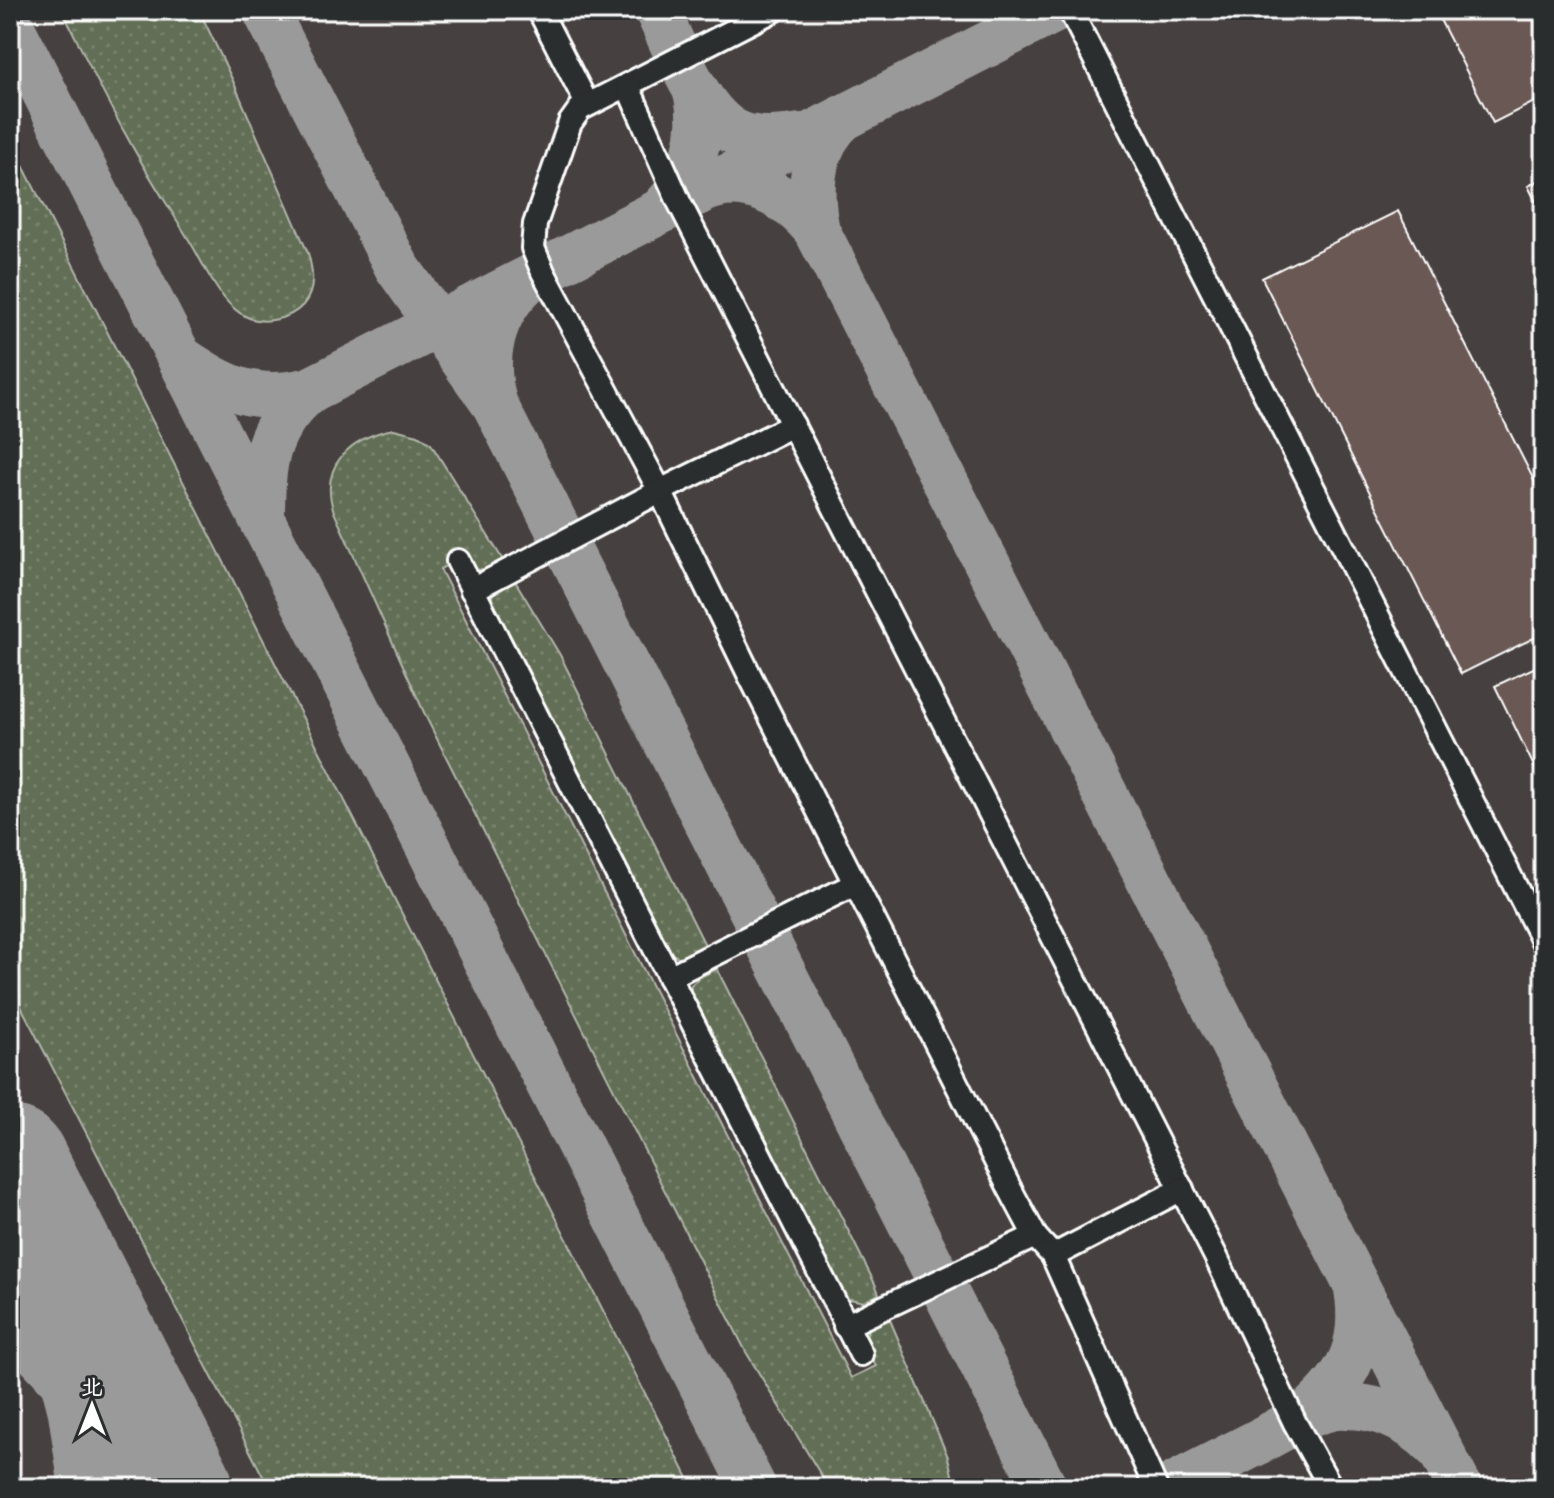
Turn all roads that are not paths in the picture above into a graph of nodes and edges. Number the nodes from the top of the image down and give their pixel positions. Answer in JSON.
{"nodes":[{"id":1,"x":539,"y":10,"type":"edge"},
{"id":2,"x":1070,"y":10,"type":"edge"},
{"id":3,"x":771,"y":11,"type":"edge"},
{"id":4,"x":628,"y":87,"type":"junction"},
{"id":5,"x":587,"y":104,"type":"junction"},
{"id":6,"x":793,"y":425,"type":"junction"},
{"id":7,"x":660,"y":491,"type":"junction"},
{"id":8,"x":458,"y":561,"type":"dead end"},
{"id":9,"x":472,"y":590,"type":"junction"},
{"id":10,"x":855,"y":884,"type":"junction"},
{"id":11,"x":1544,"y":943,"type":"edge"},
{"id":12,"x":669,"y":977,"type":"junction"},
{"id":13,"x":1182,"y":1189,"type":"junction"},
{"id":14,"x":1035,"y":1236,"type":"junction"},
{"id":15,"x":1053,"y":1256,"type":"junction"},
{"id":16,"x":845,"y":1326,"type":"junction"},
{"id":17,"x":861,"y":1354,"type":"dead end"},
{"id":18,"x":1156,"y":1488,"type":"edge"},
{"id":19,"x":1331,"y":1488,"type":"edge"}],
"edges":[{"from":1,"to":5,"type":"lane"},
{"from":2,"to":11,"type":"lane"},
{"from":3,"to":4,"type":"lane"},
{"from":4,"to":5,"type":"lane"},
{"from":4,"to":6,"type":"lane"},
{"from":5,"to":7,"type":"lane"},
{"from":6,"to":7,"type":"lane"},
{"from":6,"to":13,"type":"lane"},
{"from":7,"to":9,"type":"lane"},
{"from":7,"to":10,"type":"lane"},
{"from":8,"to":9,"type":"lane"},
{"from":9,"to":12,"type":"lane"},
{"from":10,"to":12,"type":"lane"},
{"from":10,"to":14,"type":"lane"},
{"from":12,"to":16,"type":"lane"},
{"from":13,"to":15,"type":"lane"},
{"from":13,"to":19,"type":"lane"},
{"from":14,"to":15,"type":"lane"},
{"from":14,"to":16,"type":"lane"},
{"from":15,"to":18,"type":"lane"},
{"from":16,"to":17,"type":"lane"}]}
